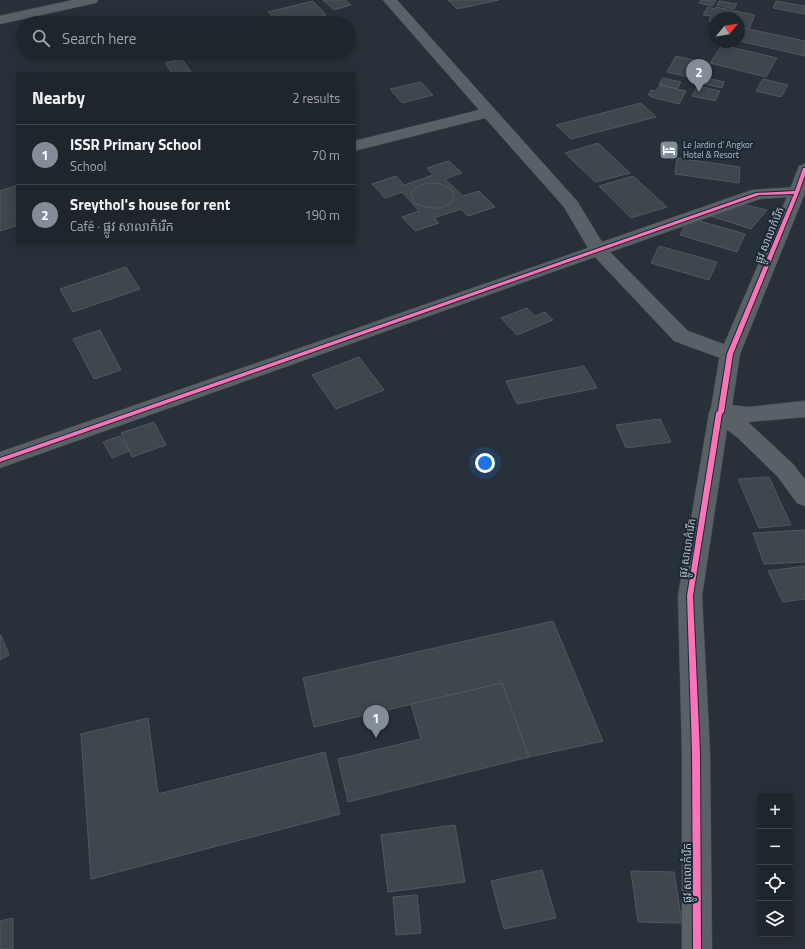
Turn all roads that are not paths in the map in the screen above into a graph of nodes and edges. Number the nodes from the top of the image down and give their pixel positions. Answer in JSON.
{"nodes":[{"id":1,"x":91,"y":0,"type":"edge"},
{"id":2,"x":390,"y":0,"type":"edge"},
{"id":3,"x":16,"y":16,"type":"edge"},
{"id":4,"x":18,"y":16,"type":"edge"},
{"id":5,"x":0,"y":20,"type":"edge"},
{"id":6,"x":489,"y":112,"type":"junction"},
{"id":7,"x":356,"y":145,"type":"edge"},
{"id":8,"x":805,"y":169,"type":"edge"},
{"id":9,"x":797,"y":192,"type":"junction"},
{"id":10,"x":598,"y":250,"type":"junction"},
{"id":11,"x":730,"y":354,"type":"junction"},
{"id":12,"x":805,"y":409,"type":"edge"},
{"id":13,"x":720,"y":413,"type":"junction"},
{"id":14,"x":0,"y":460,"type":"edge"},
{"id":15,"x":805,"y":497,"type":"edge"},
{"id":16,"x":698,"y":949,"type":"edge"}],
"edges":[{"from":1,"to":4,"type":"street"},
{"from":2,"to":6,"type":"street"},
{"from":3,"to":5,"type":"street"},
{"from":6,"to":7,"type":"street"},
{"from":6,"to":10,"type":"street"},
{"from":8,"to":9,"type":"street","name":"ផ្លូវ សាលាកំរើក"},
{"from":9,"to":10,"type":"street"},
{"from":9,"to":11,"type":"street","name":"ផ្លូវ សាលាកំរើក"},
{"from":10,"to":11,"type":"street"},
{"from":10,"to":14,"type":"street"},
{"from":11,"to":13,"type":"street","name":"ផ្លូវ សាលាកំរើក"},
{"from":12,"to":13,"type":"street"},
{"from":13,"to":15,"type":"street"},
{"from":13,"to":16,"type":"street","name":"ផ្លូវ សាលាកំរើក"}]}
